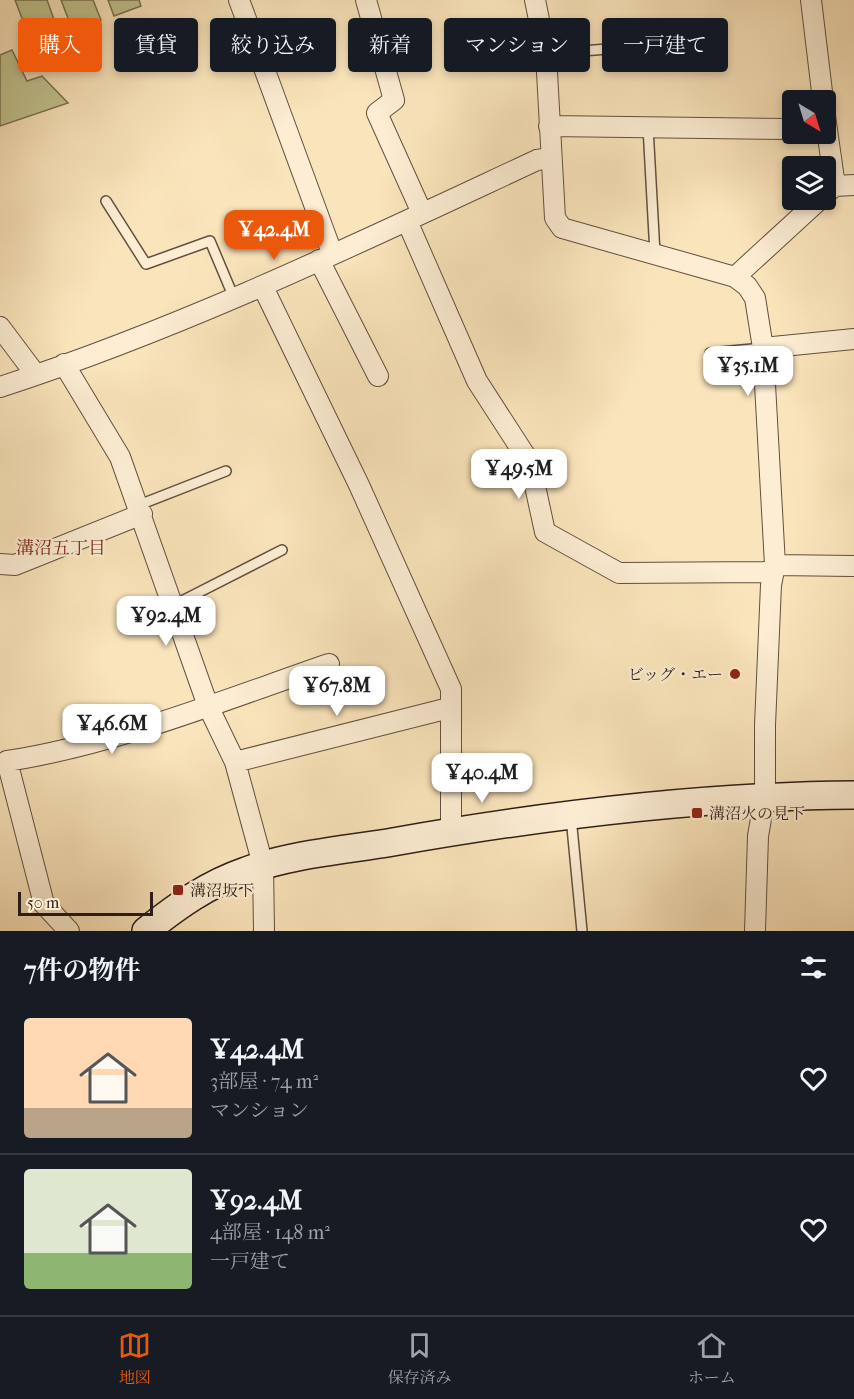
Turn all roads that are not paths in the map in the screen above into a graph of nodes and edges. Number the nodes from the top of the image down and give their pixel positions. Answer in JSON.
{"nodes":[{"id":1,"x":239,"y":0,"type":"edge"},
{"id":2,"x":366,"y":0,"type":"edge"},
{"id":3,"x":535,"y":0,"type":"edge"},
{"id":4,"x":812,"y":0,"type":"edge"},
{"id":5,"x":539,"y":18,"type":"edge"},
{"id":6,"x":547,"y":72,"type":"edge"},
{"id":7,"x":822,"y":90,"type":"edge"},
{"id":8,"x":549,"y":126,"type":"junction"},
{"id":9,"x":648,"y":127,"type":"junction"},
{"id":10,"x":782,"y":129,"type":"edge"},
{"id":11,"x":830,"y":144,"type":"edge"},
{"id":12,"x":551,"y":158,"type":"junction"},
{"id":13,"x":838,"y":188,"type":"edge"},
{"id":14,"x":106,"y":201,"type":"dead end"},
{"id":15,"x":808,"y":210,"type":"edge"},
{"id":16,"x":415,"y":217,"type":"junction"},
{"id":17,"x":655,"y":254,"type":"junction"},
{"id":18,"x":326,"y":256,"type":"junction"},
{"id":19,"x":735,"y":277,"type":"junction"},
{"id":20,"x":263,"y":287,"type":"junction"},
{"id":21,"x":234,"y":298,"type":"junction"},
{"id":22,"x":0,"y":327,"type":"edge"},
{"id":23,"x":854,"y":339,"type":"edge"},
{"id":24,"x":763,"y":348,"type":"junction"},
{"id":25,"x":710,"y":353,"type":"dead end"},
{"id":26,"x":64,"y":364,"type":"junction"},
{"id":27,"x":36,"y":375,"type":"junction"},
{"id":28,"x":378,"y":376,"type":"dead end"},
{"id":29,"x":0,"y":387,"type":"edge"},
{"id":30,"x":225,"y":471,"type":"dead end"},
{"id":31,"x":140,"y":510,"type":"junction"},
{"id":32,"x":282,"y":550,"type":"dead end"},
{"id":33,"x":0,"y":564,"type":"edge"},
{"id":34,"x":854,"y":566,"type":"edge"},
{"id":35,"x":774,"y":569,"type":"junction"},
{"id":36,"x":172,"y":606,"type":"junction"},
{"id":37,"x":329,"y":663,"type":"dead end"},
{"id":38,"x":208,"y":706,"type":"junction"},
{"id":39,"x":449,"y":708,"type":"junction"},
{"id":40,"x":235,"y":762,"type":"junction"},
{"id":41,"x":5,"y":776,"type":"edge"},
{"id":42,"x":854,"y":795,"type":"edge"},
{"id":43,"x":765,"y":796,"type":"junction"},
{"id":44,"x":571,"y":814,"type":"junction"},
{"id":45,"x":451,"y":831,"type":"junction"},
{"id":46,"x":263,"y":865,"type":"junction"},
{"id":47,"x":69,"y":931,"type":"edge"},
{"id":48,"x":146,"y":931,"type":"edge"},
{"id":49,"x":264,"y":931,"type":"edge"},
{"id":50,"x":582,"y":931,"type":"edge"},
{"id":51,"x":755,"y":931,"type":"edge"}],
"edges":[{"from":1,"to":18,"type":"street"},
{"from":2,"to":16,"type":"street"},
{"from":3,"to":5,"type":"street"},
{"from":4,"to":7,"type":"street"},
{"from":6,"to":8,"type":"street"},
{"from":8,"to":9,"type":"street"},
{"from":8,"to":12,"type":"street"},
{"from":9,"to":10,"type":"street"},
{"from":9,"to":17,"type":"lane"},
{"from":11,"to":13,"type":"street"},
{"from":12,"to":16,"type":"street"},
{"from":12,"to":17,"type":"street"},
{"from":14,"to":21,"type":"lane"},
{"from":15,"to":19,"type":"street"},
{"from":16,"to":18,"type":"street"},
{"from":16,"to":35,"type":"street"},
{"from":17,"to":19,"type":"street"},
{"from":18,"to":20,"type":"street"},
{"from":18,"to":28,"type":"street"},
{"from":19,"to":24,"type":"street"},
{"from":20,"to":21,"type":"street"},
{"from":20,"to":39,"type":"street"},
{"from":21,"to":26,"type":"street"},
{"from":22,"to":27,"type":"street"},
{"from":23,"to":24,"type":"street"},
{"from":24,"to":25,"type":"lane"},
{"from":24,"to":35,"type":"street"},
{"from":26,"to":27,"type":"street"},
{"from":26,"to":31,"type":"street"},
{"from":27,"to":29,"type":"street"},
{"from":30,"to":31,"type":"lane"},
{"from":31,"to":33,"type":"street"},
{"from":31,"to":36,"type":"street"},
{"from":32,"to":36,"type":"lane"},
{"from":34,"to":35,"type":"street"},
{"from":35,"to":43,"type":"street"},
{"from":36,"to":38,"type":"street"},
{"from":37,"to":38,"type":"street"},
{"from":38,"to":40,"type":"street"},
{"from":38,"to":41,"type":"street"},
{"from":39,"to":40,"type":"street"},
{"from":39,"to":45,"type":"street"},
{"from":40,"to":46,"type":"street"},
{"from":41,"to":47,"type":"street"},
{"from":42,"to":43,"type":"street"},
{"from":43,"to":44,"type":"street"},
{"from":43,"to":51,"type":"street"},
{"from":44,"to":45,"type":"street"},
{"from":44,"to":50,"type":"lane"},
{"from":45,"to":46,"type":"street"},
{"from":46,"to":48,"type":"street"},
{"from":46,"to":49,"type":"street"}]}
